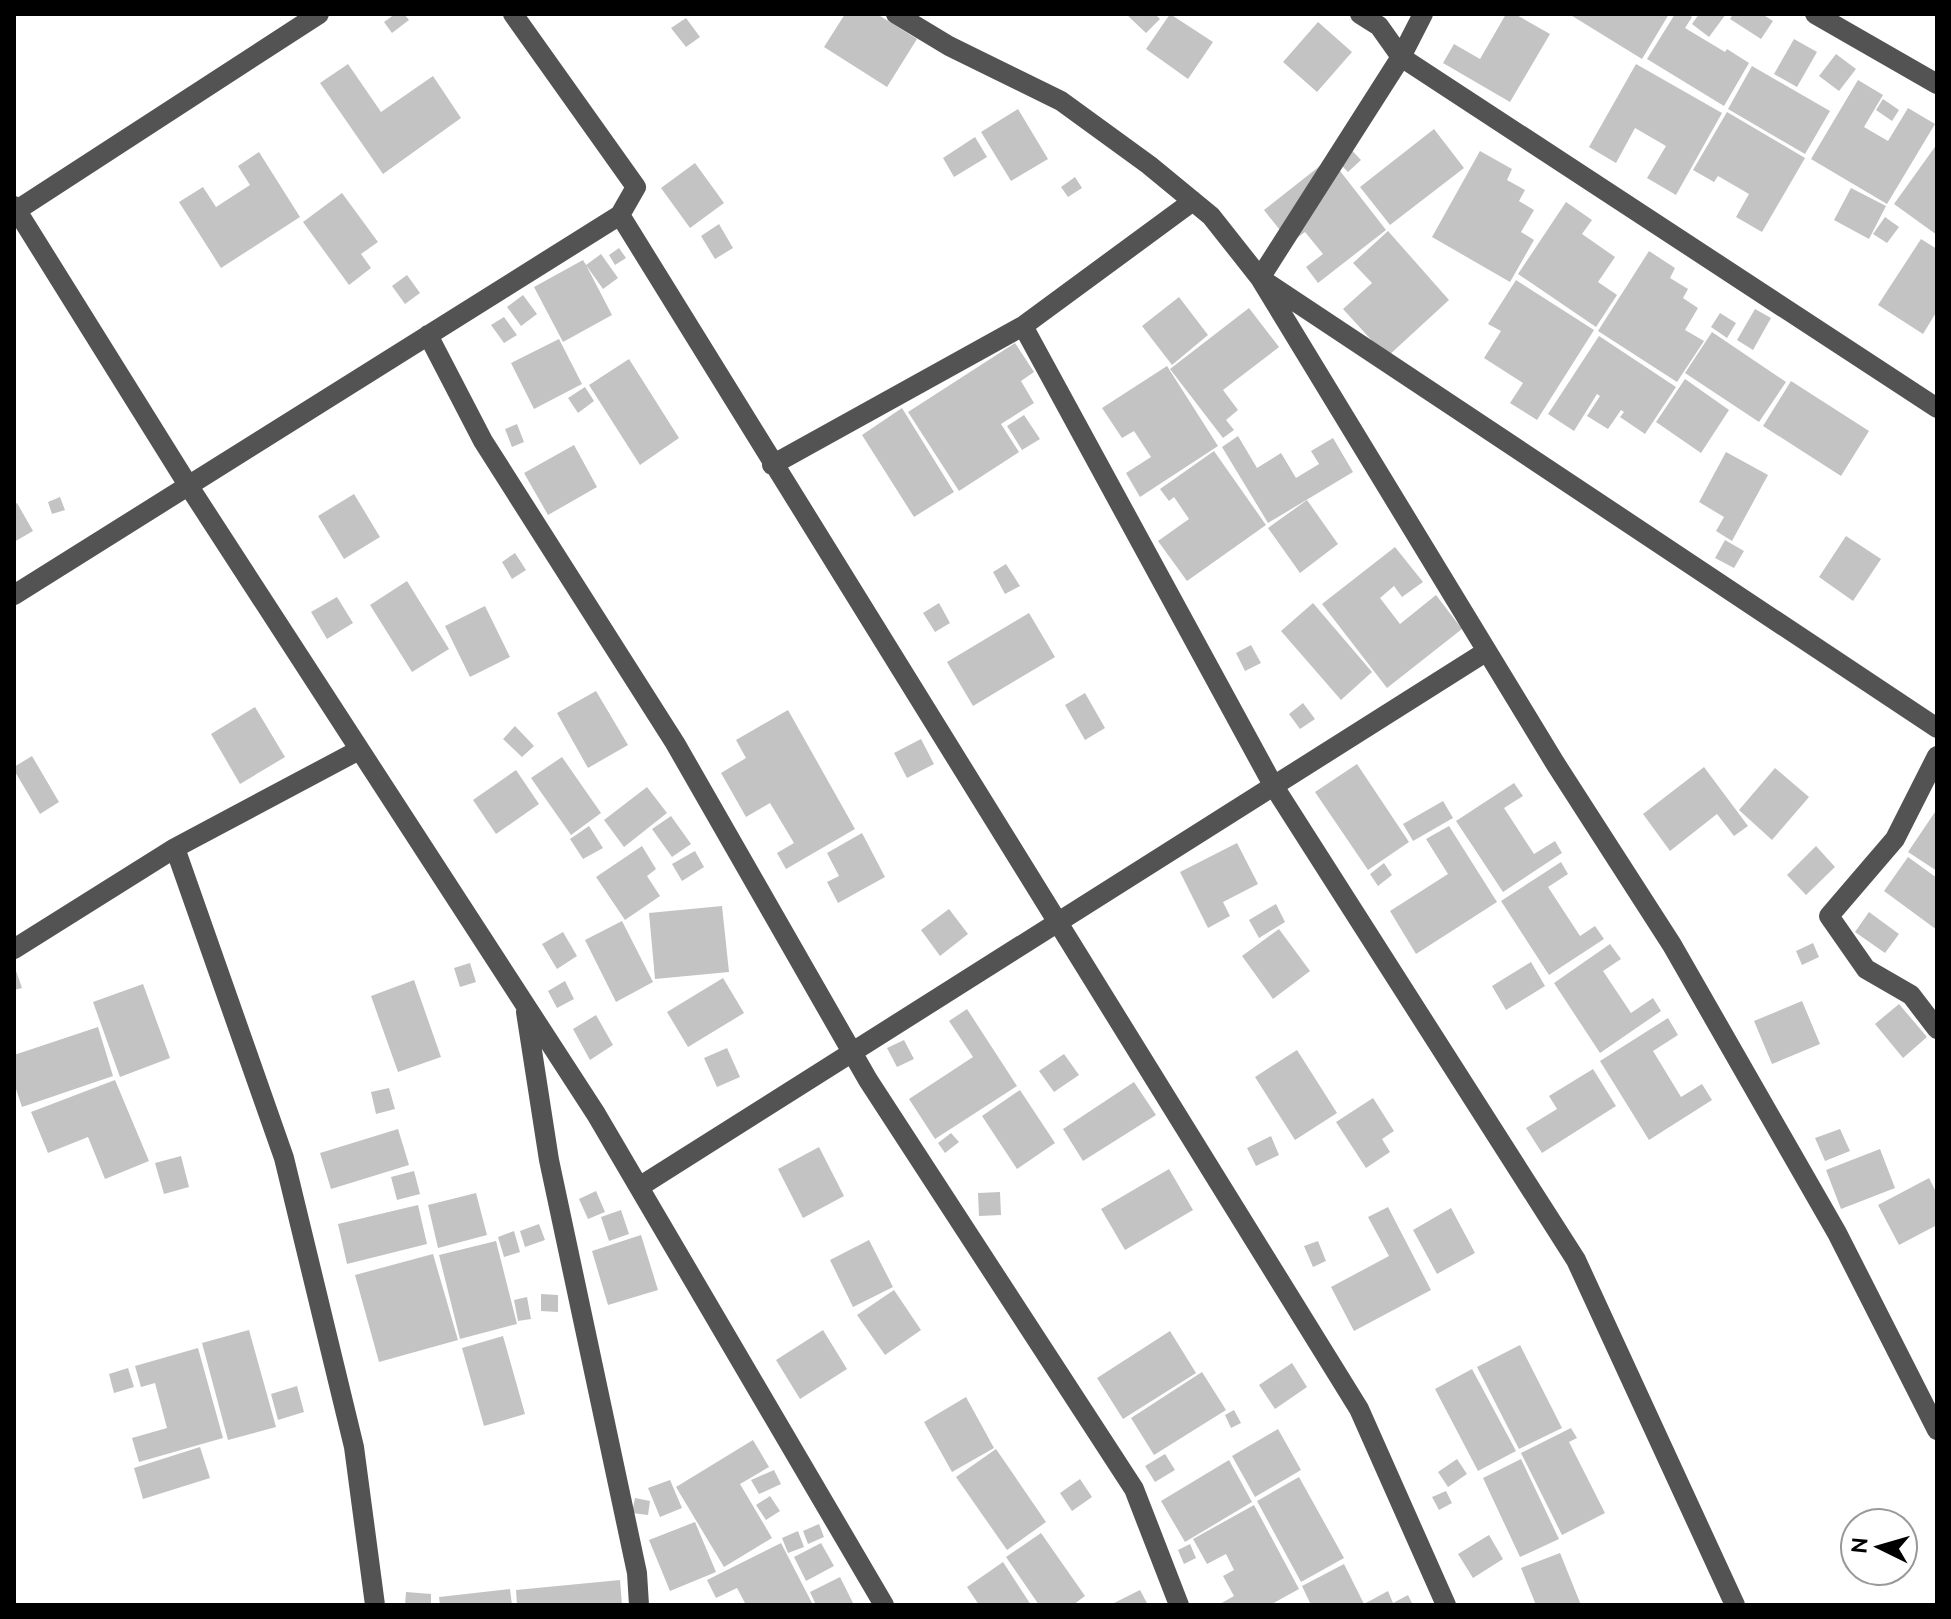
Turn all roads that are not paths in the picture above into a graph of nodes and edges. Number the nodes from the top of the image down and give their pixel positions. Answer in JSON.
{"nodes":[{"id":1,"x":319,"y":14,"type":"edge"},
{"id":2,"x":513,"y":14,"type":"edge"},
{"id":3,"x":896,"y":14,"type":"edge"},
{"id":4,"x":1360,"y":14,"type":"edge"},
{"id":5,"x":1423,"y":14,"type":"edge"},
{"id":6,"x":1815,"y":14,"type":"edge"},
{"id":7,"x":1401,"y":57,"type":"junction"},
{"id":8,"x":1937,"y":84,"type":"edge"},
{"id":9,"x":1193,"y":201,"type":"junction"},
{"id":10,"x":15,"y":210,"type":"edge"},
{"id":11,"x":620,"y":215,"type":"junction"},
{"id":12,"x":1260,"y":278,"type":"junction"},
{"id":13,"x":1023,"y":326,"type":"junction"},
{"id":14,"x":428,"y":335,"type":"junction"},
{"id":15,"x":1937,"y":408,"type":"edge"},
{"id":16,"x":772,"y":465,"type":"junction"},
{"id":17,"x":188,"y":485,"type":"junction"},
{"id":18,"x":14,"y":595,"type":"edge"},
{"id":19,"x":1487,"y":651,"type":"junction"},
{"id":20,"x":1937,"y":728,"type":"edge"},
{"id":21,"x":359,"y":750,"type":"junction"},
{"id":22,"x":1937,"y":756,"type":"edge"},
{"id":23,"x":1273,"y":785,"type":"junction"},
{"id":24,"x":175,"y":848,"type":"junction"},
{"id":25,"x":1057,"y":922,"type":"junction"},
{"id":26,"x":14,"y":949,"type":"edge"},
{"id":27,"x":525,"y":1006,"type":"junction"},
{"id":28,"x":1937,"y":1029,"type":"edge"},
{"id":29,"x":852,"y":1052,"type":"junction"},
{"id":30,"x":639,"y":1187,"type":"junction"},
{"id":31,"x":1937,"y":1430,"type":"edge"},
{"id":32,"x":375,"y":1605,"type":"edge"},
{"id":33,"x":639,"y":1605,"type":"edge"},
{"id":34,"x":884,"y":1605,"type":"edge"},
{"id":35,"x":1179,"y":1605,"type":"edge"},
{"id":36,"x":1446,"y":1605,"type":"edge"},
{"id":37,"x":1735,"y":1605,"type":"edge"}],
"edges":[{"from":1,"to":10,"type":"street"},
{"from":2,"to":11,"type":"street"},
{"from":3,"to":9,"type":"street"},
{"from":4,"to":7,"type":"street"},
{"from":5,"to":7,"type":"street"},
{"from":6,"to":8,"type":"street"},
{"from":7,"to":12,"type":"street"},
{"from":7,"to":15,"type":"street"},
{"from":9,"to":12,"type":"street"},
{"from":9,"to":13,"type":"street"},
{"from":10,"to":17,"type":"street"},
{"from":11,"to":14,"type":"street"},
{"from":11,"to":16,"type":"street"},
{"from":12,"to":19,"type":"street"},
{"from":12,"to":20,"type":"street"},
{"from":13,"to":16,"type":"street"},
{"from":13,"to":23,"type":"street"},
{"from":14,"to":17,"type":"street"},
{"from":14,"to":29,"type":"street"},
{"from":16,"to":25,"type":"street"},
{"from":17,"to":18,"type":"street"},
{"from":17,"to":21,"type":"street"},
{"from":19,"to":23,"type":"street"},
{"from":19,"to":31,"type":"street"},
{"from":21,"to":24,"type":"street"},
{"from":21,"to":27,"type":"street"},
{"from":22,"to":28,"type":"street"},
{"from":23,"to":25,"type":"street"},
{"from":23,"to":37,"type":"street"},
{"from":24,"to":26,"type":"street"},
{"from":24,"to":32,"type":"street"},
{"from":25,"to":29,"type":"street"},
{"from":25,"to":36,"type":"street"},
{"from":27,"to":30,"type":"street"},
{"from":27,"to":33,"type":"street"},
{"from":29,"to":30,"type":"street"},
{"from":29,"to":35,"type":"street"},
{"from":30,"to":34,"type":"street"}]}
